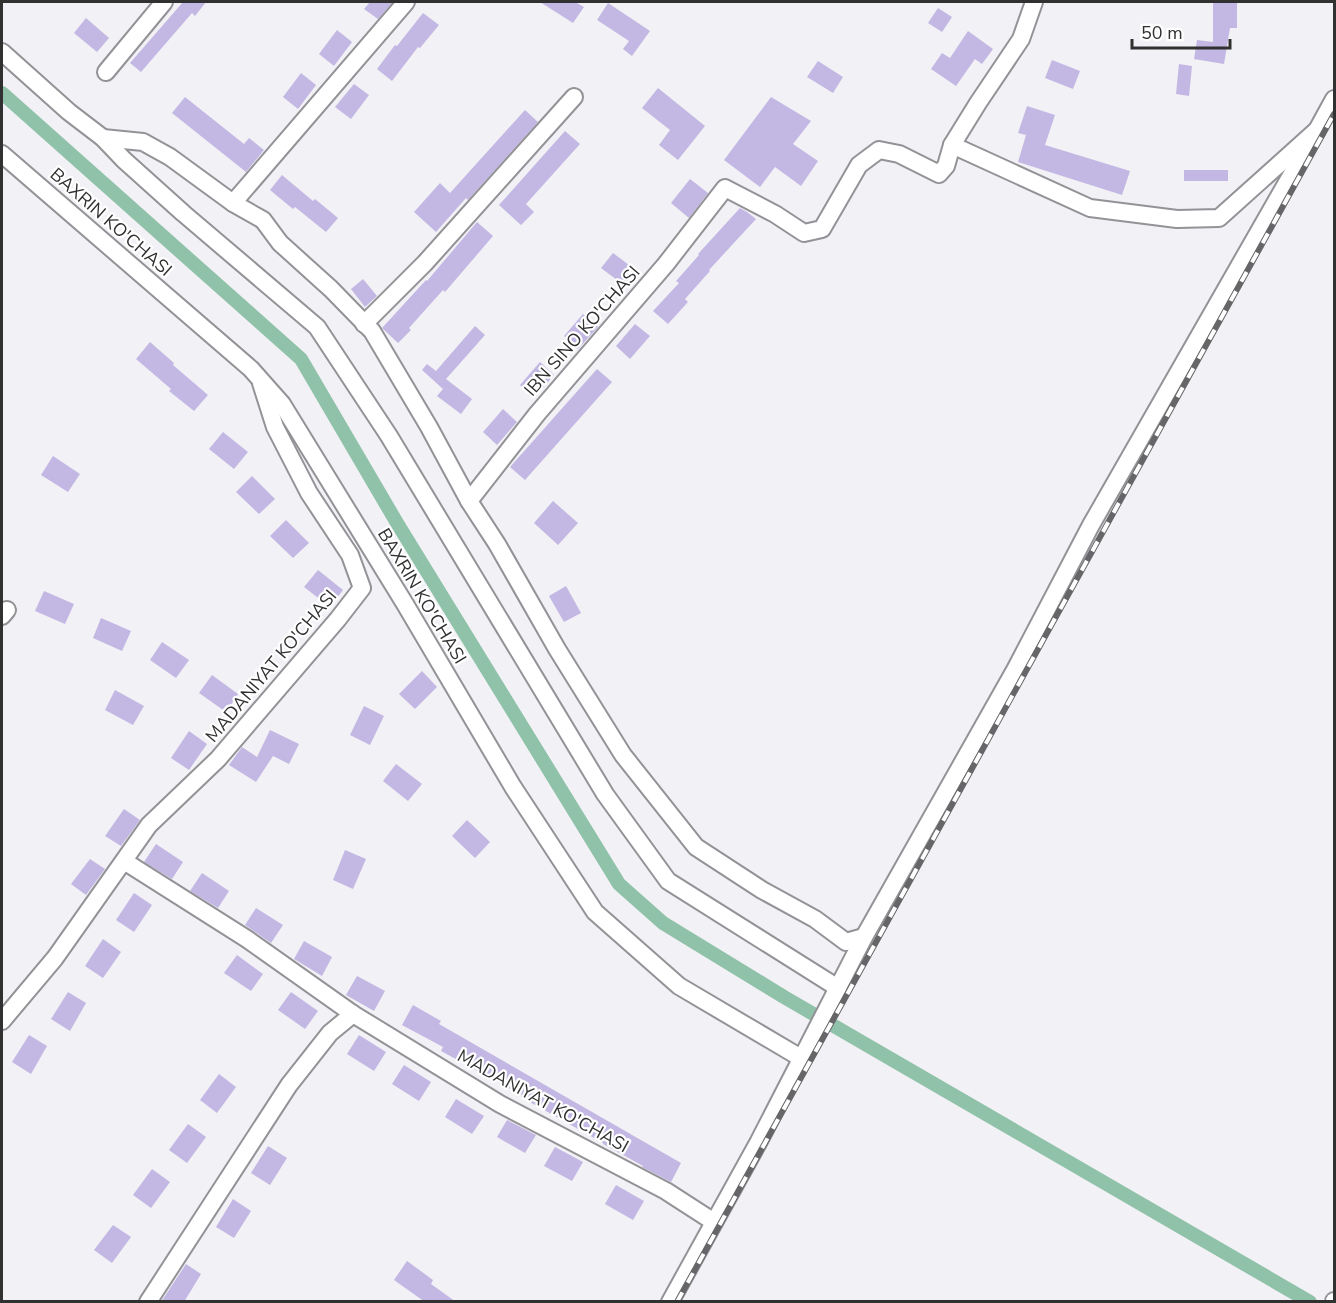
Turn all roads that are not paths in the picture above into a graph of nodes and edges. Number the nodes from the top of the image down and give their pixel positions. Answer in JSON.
{"nodes":[{"id":1,"x":164,"y":2,"type":"edge"},
{"id":2,"x":406,"y":2,"type":"edge"},
{"id":3,"x":1034,"y":2,"type":"edge"},
{"id":4,"x":2,"y":52,"type":"edge"},
{"id":5,"x":106,"y":72,"type":"dead end"},
{"id":6,"x":574,"y":97,"type":"dead end"},
{"id":7,"x":1335,"y":99,"type":"edge"},
{"id":8,"x":1317,"y":130,"type":"junction"},
{"id":9,"x":103,"y":138,"type":"junction"},
{"id":10,"x":952,"y":146,"type":"junction"},
{"id":11,"x":2,"y":154,"type":"edge"},
{"id":12,"x":233,"y":203,"type":"junction"},
{"id":13,"x":364,"y":324,"type":"junction"},
{"id":14,"x":259,"y":378,"type":"junction"},
{"id":15,"x":469,"y":501,"type":"junction"},
{"id":16,"x":124,"y":861,"type":"junction"},
{"id":17,"x":864,"y":937,"type":"junction"},
{"id":18,"x":838,"y":988,"type":"junction"},
{"id":19,"x":353,"y":1014,"type":"junction"},
{"id":20,"x":2,"y":1021,"type":"edge"},
{"id":21,"x":801,"y":1059,"type":"junction"},
{"id":22,"x":714,"y":1222,"type":"junction"},
{"id":23,"x":148,"y":1302,"type":"edge"},
{"id":24,"x":670,"y":1302,"type":"edge"}],
"edges":[{"from":1,"to":5,"type":"street"},
{"from":2,"to":12,"type":"street"},
{"from":3,"to":10,"type":"street"},
{"from":4,"to":9,"type":"street"},
{"from":6,"to":13,"type":"street"},
{"from":7,"to":8,"type":"street"},
{"from":8,"to":10,"type":"street"},
{"from":8,"to":17,"type":"street"},
{"from":9,"to":12,"type":"street"},
{"from":9,"to":18,"type":"street"},
{"from":10,"to":15,"type":"street","name":"IBN SINO KO'CHASI"},
{"from":11,"to":14,"type":"street","name":"BAXRIN KO'CHASI"},
{"from":12,"to":13,"type":"street"},
{"from":13,"to":15,"type":"street"},
{"from":14,"to":16,"type":"street","name":"MADANIYAT KO'CHASI"},
{"from":14,"to":21,"type":"street","name":"BAXRIN KO'CHASI"},
{"from":15,"to":17,"type":"street"},
{"from":16,"to":19,"type":"street","name":"MADANIYAT KO'CHASI"},
{"from":16,"to":20,"type":"street","name":"MADANIYAT KO'CHASI"},
{"from":17,"to":18,"type":"street"},
{"from":18,"to":21,"type":"street"},
{"from":19,"to":22,"type":"street","name":"MADANIYAT KO'CHASI"},
{"from":19,"to":23,"type":"street"},
{"from":21,"to":22,"type":"street"},
{"from":22,"to":24,"type":"street"}]}
